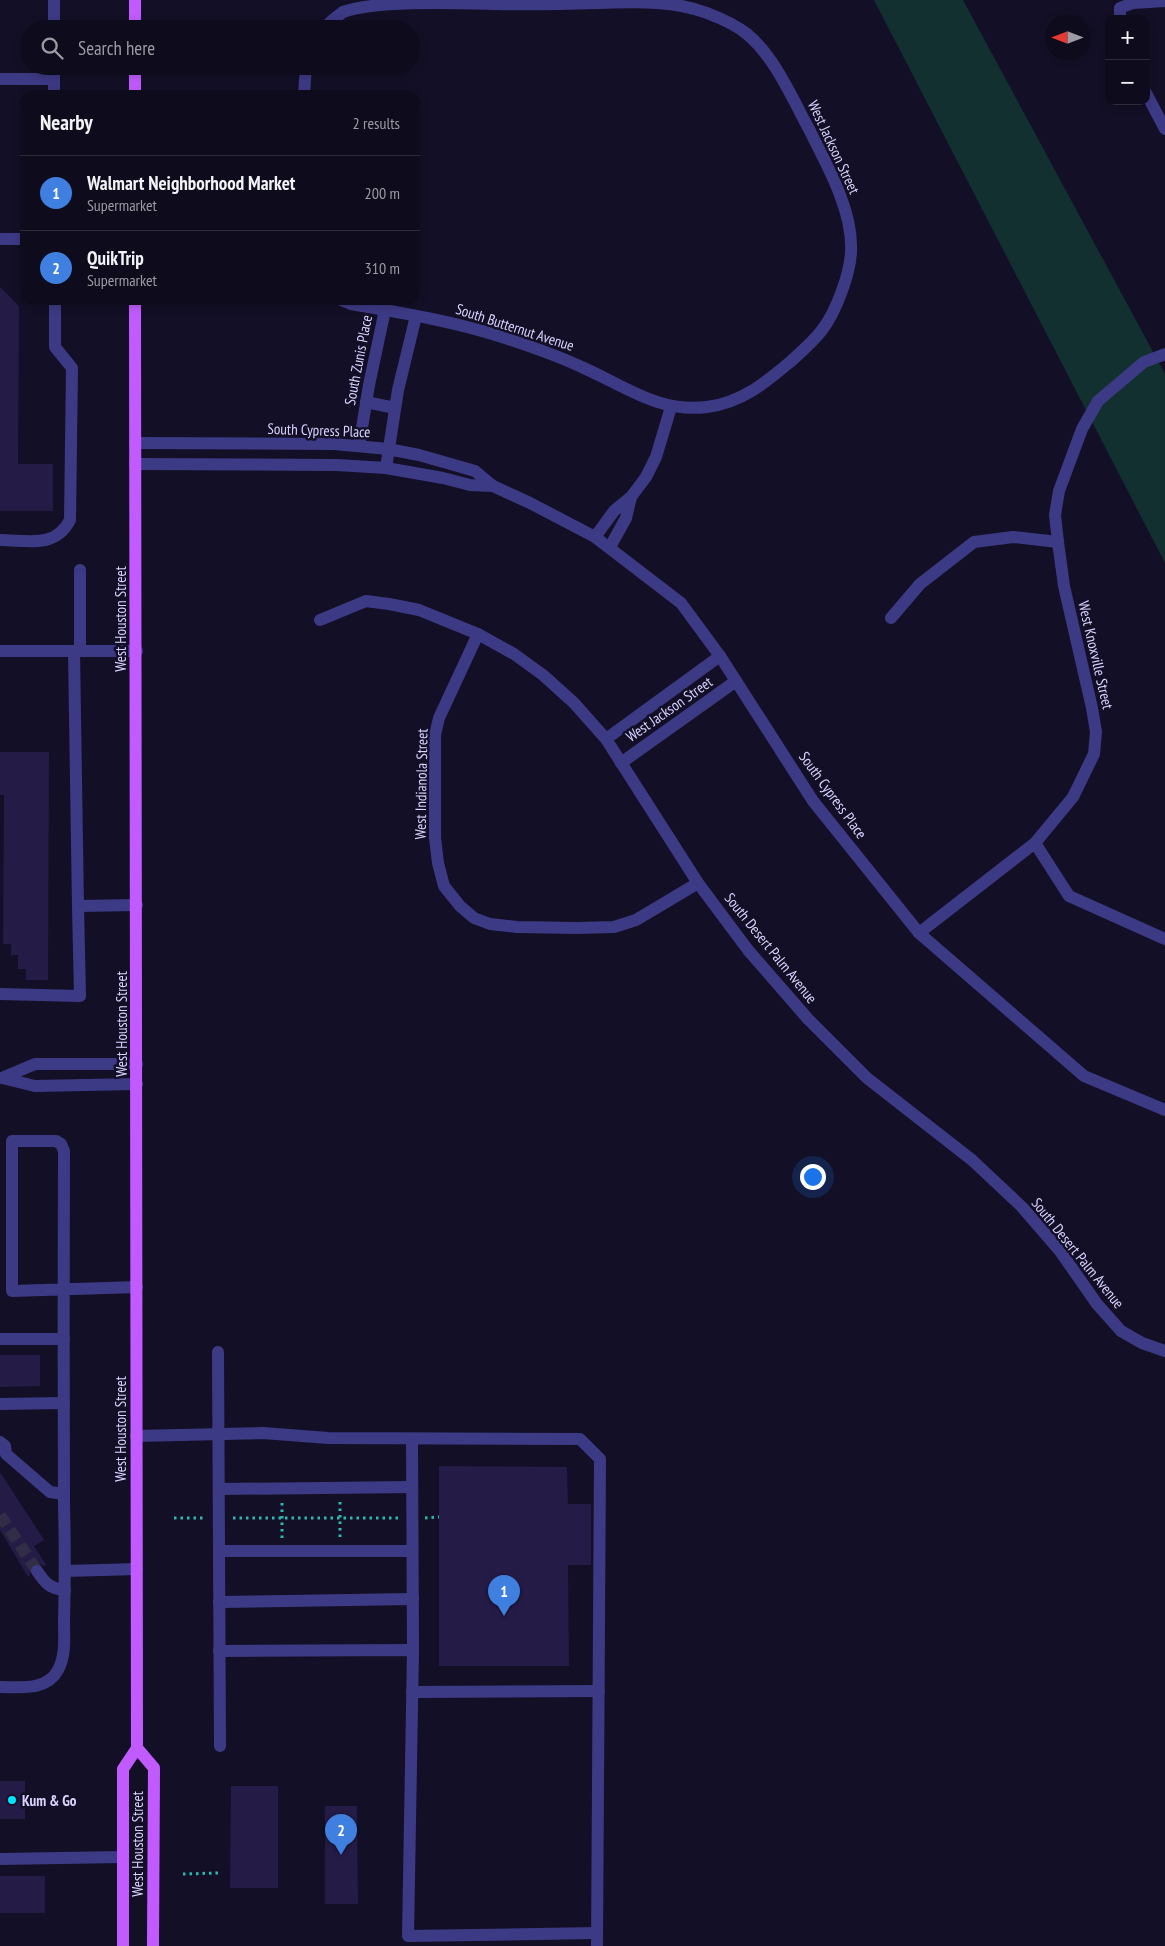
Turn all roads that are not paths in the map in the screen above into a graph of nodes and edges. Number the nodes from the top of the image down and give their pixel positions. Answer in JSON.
{"nodes":[{"id":1,"x":54,"y":0,"type":"edge"},
{"id":2,"x":135,"y":0,"type":"edge"},
{"id":3,"x":1165,"y":1,"type":"edge"},
{"id":4,"x":1120,"y":14,"type":"edge"},
{"id":5,"x":54,"y":20,"type":"edge"},
{"id":6,"x":135,"y":20,"type":"edge"},
{"id":7,"x":334,"y":20,"type":"edge"},
{"id":8,"x":31,"y":75,"type":"edge"},
{"id":9,"x":54,"y":75,"type":"edge"},
{"id":10,"x":135,"y":75,"type":"edge"},
{"id":11,"x":305,"y":75,"type":"edge"},
{"id":12,"x":0,"y":79,"type":"edge"},
{"id":13,"x":54,"y":90,"type":"edge"},
{"id":14,"x":135,"y":90,"type":"edge"},
{"id":15,"x":304,"y":90,"type":"edge"},
{"id":16,"x":1150,"y":101,"type":"edge"},
{"id":17,"x":1165,"y":129,"type":"edge"},
{"id":18,"x":0,"y":239,"type":"edge"},
{"id":19,"x":20,"y":239,"type":"edge"},
{"id":20,"x":55,"y":305,"type":"edge"},
{"id":21,"x":135,"y":305,"type":"edge"},
{"id":22,"x":357,"y":305,"type":"edge"},
{"id":23,"x":385,"y":310,"type":"junction"},
{"id":24,"x":416,"y":316,"type":"junction"},
{"id":25,"x":1165,"y":354,"type":"edge"},
{"id":26,"x":366,"y":402,"type":"junction"},
{"id":27,"x":395,"y":408,"type":"junction"},
{"id":28,"x":671,"y":408,"type":"junction"},
{"id":29,"x":135,"y":443,"type":"junction"},
{"id":30,"x":360,"y":446,"type":"junction"},
{"id":31,"x":388,"y":449,"type":"junction"},
{"id":32,"x":135,"y":464,"type":"junction"},
{"id":33,"x":386,"y":468,"type":"junction"},
{"id":34,"x":492,"y":486,"type":"junction"},
{"id":35,"x":631,"y":497,"type":"junction"},
{"id":36,"x":595,"y":537,"type":"junction"},
{"id":37,"x":0,"y":540,"type":"edge"},
{"id":38,"x":1058,"y":542,"type":"junction"},
{"id":39,"x":610,"y":547,"type":"junction"},
{"id":40,"x":80,"y":570,"type":"dead end"},
{"id":41,"x":891,"y":618,"type":"dead end"},
{"id":42,"x":320,"y":620,"type":"dead end"},
{"id":43,"x":478,"y":634,"type":"junction"},
{"id":44,"x":136,"y":650,"type":"junction"},
{"id":45,"x":0,"y":651,"type":"edge"},
{"id":46,"x":77,"y":651,"type":"junction"},
{"id":47,"x":720,"y":656,"type":"junction"},
{"id":48,"x":736,"y":681,"type":"junction"},
{"id":49,"x":606,"y":739,"type":"junction"},
{"id":50,"x":621,"y":763,"type":"junction"},
{"id":51,"x":1035,"y":843,"type":"junction"},
{"id":52,"x":698,"y":883,"type":"junction"},
{"id":53,"x":137,"y":905,"type":"junction"},
{"id":54,"x":78,"y":906,"type":"junction"},
{"id":55,"x":919,"y":933,"type":"junction"},
{"id":56,"x":1165,"y":939,"type":"edge"},
{"id":57,"x":0,"y":994,"type":"edge"},
{"id":58,"x":48,"y":1064,"type":"junction"},
{"id":59,"x":137,"y":1064,"type":"junction"},
{"id":60,"x":1,"y":1079,"type":"edge"},
{"id":61,"x":137,"y":1084,"type":"junction"},
{"id":62,"x":48,"y":1086,"type":"junction"},
{"id":63,"x":1165,"y":1110,"type":"edge"},
{"id":64,"x":137,"y":1287,"type":"junction"},
{"id":65,"x":64,"y":1290,"type":"junction"},
{"id":66,"x":0,"y":1339,"type":"edge"},
{"id":67,"x":64,"y":1339,"type":"junction"},
{"id":68,"x":1165,"y":1351,"type":"edge"},
{"id":69,"x":218,"y":1352,"type":"dead end"},
{"id":70,"x":64,"y":1403,"type":"junction"},
{"id":71,"x":0,"y":1404,"type":"edge"},
{"id":72,"x":219,"y":1434,"type":"junction"},
{"id":73,"x":136,"y":1436,"type":"junction"},
{"id":74,"x":412,"y":1439,"type":"junction"},
{"id":75,"x":0,"y":1442,"type":"edge"},
{"id":76,"x":3,"y":1454,"type":"edge"},
{"id":77,"x":412,"y":1487,"type":"junction"},
{"id":78,"x":219,"y":1488,"type":"junction"},
{"id":79,"x":64,"y":1494,"type":"junction"},
{"id":80,"x":412,"y":1551,"type":"junction"},
{"id":81,"x":219,"y":1552,"type":"junction"},
{"id":82,"x":137,"y":1569,"type":"junction"},
{"id":83,"x":37,"y":1571,"type":"tunnel mouth"},
{"id":84,"x":65,"y":1571,"type":"junction"},
{"id":85,"x":65,"y":1590,"type":"junction"},
{"id":86,"x":413,"y":1599,"type":"junction"},
{"id":87,"x":219,"y":1602,"type":"junction"},
{"id":88,"x":413,"y":1650,"type":"junction"},
{"id":89,"x":219,"y":1651,"type":"junction"},
{"id":90,"x":0,"y":1686,"type":"edge"},
{"id":91,"x":600,"y":1691,"type":"junction"},
{"id":92,"x":412,"y":1692,"type":"junction"},
{"id":93,"x":220,"y":1746,"type":"dead end"},
{"id":94,"x":137,"y":1748,"type":"junction"},
{"id":95,"x":123,"y":1857,"type":"junction"},
{"id":96,"x":0,"y":1859,"type":"edge"},
{"id":97,"x":596,"y":1933,"type":"junction"},
{"id":98,"x":123,"y":1946,"type":"edge"},
{"id":99,"x":153,"y":1946,"type":"edge"},
{"id":100,"x":597,"y":1946,"type":"edge"}],
"edges":[{"from":1,"to":5,"type":"street"},
{"from":2,"to":6,"type":"main road"},
{"from":3,"to":4,"type":"street"},
{"from":7,"to":28,"type":"street","name":"West Jackson Street"},
{"from":8,"to":12,"type":"street"},
{"from":9,"to":13,"type":"street"},
{"from":10,"to":14,"type":"main road"},
{"from":11,"to":15,"type":"street"},
{"from":16,"to":17,"type":"street"},
{"from":18,"to":19,"type":"street"},
{"from":20,"to":37,"type":"street"},
{"from":21,"to":29,"type":"main road","name":"West Houston Street"},
{"from":22,"to":23,"type":"street","name":"South Butternut Avenue"},
{"from":23,"to":24,"type":"street","name":"South Butternut Avenue"},
{"from":23,"to":26,"type":"street","name":"South Zunis Place"},
{"from":24,"to":27,"type":"street"},
{"from":24,"to":28,"type":"street","name":"South Butternut Avenue"},
{"from":25,"to":38,"type":"street","name":"West Knoxville Street"},
{"from":26,"to":27,"type":"street"},
{"from":26,"to":30,"type":"street","name":"South Zunis Place"},
{"from":27,"to":31,"type":"street"},
{"from":28,"to":35,"type":"street"},
{"from":29,"to":30,"type":"street","name":"South Cypress Place"},
{"from":29,"to":32,"type":"main road","name":"West Houston Street"},
{"from":30,"to":31,"type":"street","name":"South Cypress Place"},
{"from":31,"to":33,"type":"street"},
{"from":31,"to":34,"type":"street","name":"South Cypress Place"},
{"from":32,"to":33,"type":"street","name":"South Cypress Place"},
{"from":32,"to":44,"type":"main road","name":"West Houston Street"},
{"from":33,"to":34,"type":"street","name":"South Cypress Place"},
{"from":34,"to":36,"type":"street","name":"South Cypress Place"},
{"from":35,"to":36,"type":"street"},
{"from":35,"to":39,"type":"street"},
{"from":36,"to":39,"type":"street","name":"South Cypress Place"},
{"from":38,"to":41,"type":"street"},
{"from":38,"to":51,"type":"street","name":"West Knoxville Street"},
{"from":39,"to":47,"type":"street","name":"South Cypress Place"},
{"from":40,"to":46,"type":"street"},
{"from":42,"to":43,"type":"street","name":"South Desert Palm Avenue"},
{"from":43,"to":49,"type":"street","name":"South Desert Palm Avenue"},
{"from":43,"to":52,"type":"street","name":"West Indianola Street"},
{"from":44,"to":46,"type":"street"},
{"from":44,"to":53,"type":"main road","name":"West Houston Street"},
{"from":45,"to":46,"type":"street"},
{"from":46,"to":54,"type":"street"},
{"from":47,"to":48,"type":"street","name":"South Cypress Place"},
{"from":47,"to":49,"type":"street","name":"West Jackson Street"},
{"from":48,"to":50,"type":"street","name":"West Jackson Street"},
{"from":48,"to":55,"type":"street","name":"South Cypress Place"},
{"from":49,"to":50,"type":"street","name":"South Desert Palm Avenue"},
{"from":50,"to":52,"type":"street","name":"South Desert Palm Avenue"},
{"from":51,"to":55,"type":"street","name":"West Knoxville Street"},
{"from":51,"to":56,"type":"street"},
{"from":52,"to":68,"type":"street","name":"South Desert Palm Avenue"},
{"from":53,"to":54,"type":"street"},
{"from":53,"to":59,"type":"main road","name":"West Houston Street"},
{"from":54,"to":57,"type":"street"},
{"from":55,"to":63,"type":"street","name":"South Cypress Place"},
{"from":58,"to":59,"type":"street"},
{"from":58,"to":60,"type":"street"},
{"from":58,"to":62,"type":"street"},
{"from":59,"to":61,"type":"main road","name":"West Houston Street"},
{"from":60,"to":62,"type":"street"},
{"from":61,"to":62,"type":"street"},
{"from":61,"to":64,"type":"main road","name":"West Houston Street"},
{"from":64,"to":65,"type":"street"},
{"from":64,"to":73,"type":"main road","name":"West Houston Street"},
{"from":65,"to":65,"type":"street"},
{"from":65,"to":67,"type":"street"},
{"from":66,"to":67,"type":"street"},
{"from":67,"to":70,"type":"street"},
{"from":69,"to":72,"type":"street"},
{"from":70,"to":71,"type":"street"},
{"from":70,"to":79,"type":"street"},
{"from":72,"to":73,"type":"street"},
{"from":72,"to":74,"type":"street"},
{"from":72,"to":78,"type":"street"},
{"from":73,"to":82,"type":"main road","name":"West Houston Street"},
{"from":74,"to":77,"type":"street"},
{"from":74,"to":91,"type":"street"},
{"from":75,"to":76,"type":"street"},
{"from":76,"to":79,"type":"street"},
{"from":77,"to":78,"type":"street"},
{"from":77,"to":80,"type":"street"},
{"from":78,"to":81,"type":"street"},
{"from":79,"to":84,"type":"street"},
{"from":80,"to":81,"type":"street"},
{"from":80,"to":86,"type":"street"},
{"from":81,"to":87,"type":"street"},
{"from":82,"to":84,"type":"street"},
{"from":82,"to":94,"type":"main road","name":"West Houston Street"},
{"from":83,"to":85,"type":"street"},
{"from":84,"to":85,"type":"street"},
{"from":85,"to":90,"type":"street"},
{"from":86,"to":87,"type":"street"},
{"from":86,"to":88,"type":"street"},
{"from":87,"to":89,"type":"street"},
{"from":88,"to":89,"type":"street"},
{"from":88,"to":92,"type":"street"},
{"from":89,"to":93,"type":"street"},
{"from":91,"to":92,"type":"street"},
{"from":91,"to":97,"type":"street"},
{"from":92,"to":97,"type":"street"},
{"from":94,"to":95,"type":"main road","name":"West Houston Street"},
{"from":94,"to":99,"type":"main road","name":"West Houston Street"},
{"from":95,"to":96,"type":"street"},
{"from":95,"to":98,"type":"main road","name":"West Houston Street"},
{"from":97,"to":100,"type":"street"}]}
